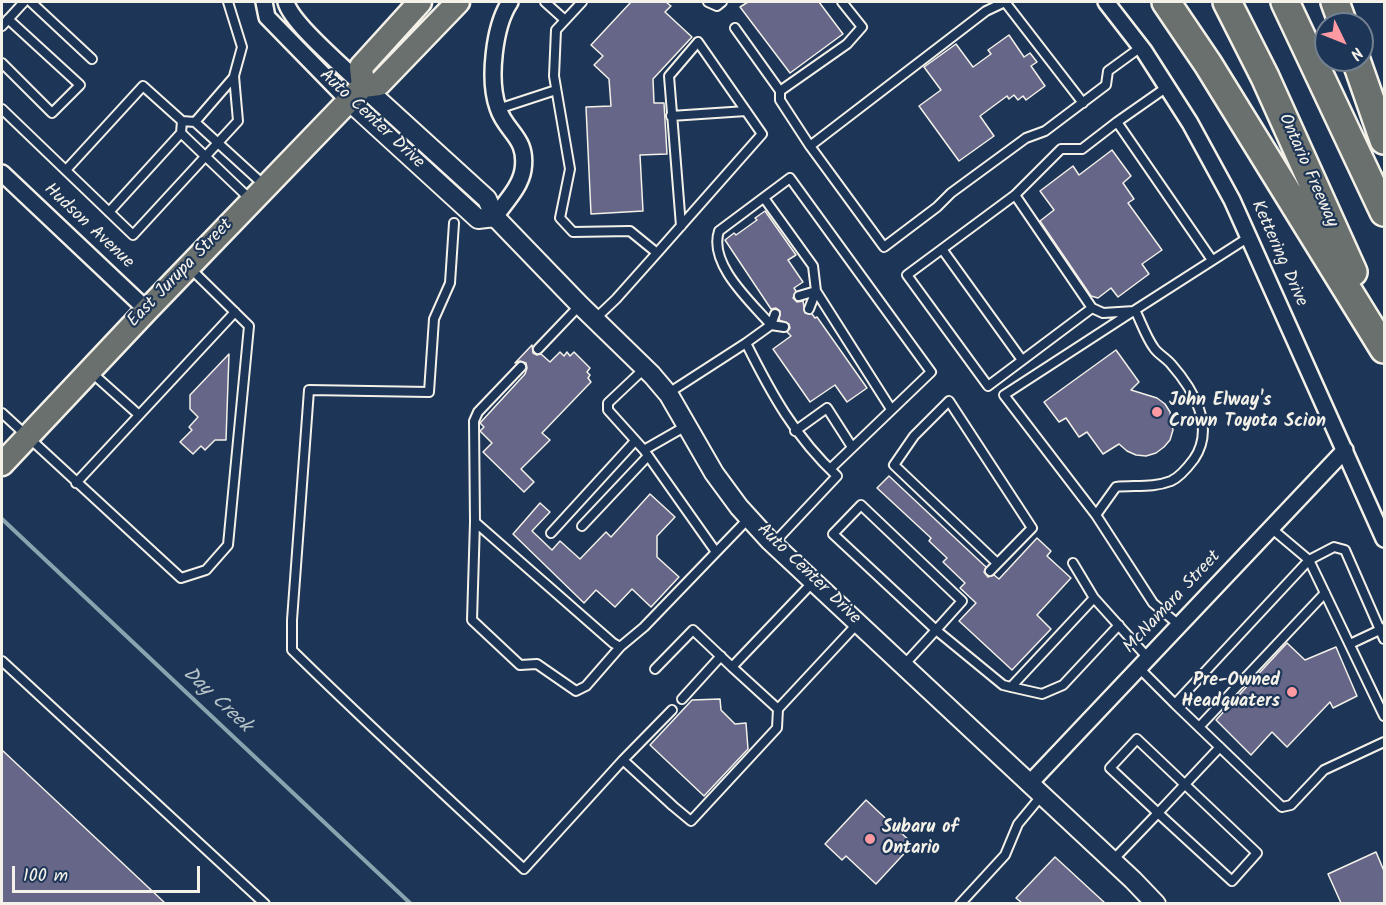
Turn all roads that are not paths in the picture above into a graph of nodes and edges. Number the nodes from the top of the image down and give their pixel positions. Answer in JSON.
{"nodes":[{"id":1,"x":24,"y":2,"type":"edge"},
{"id":2,"x":31,"y":2,"type":"edge"},
{"id":3,"x":228,"y":2,"type":"edge"},
{"id":4,"x":264,"y":2,"type":"edge"},
{"id":5,"x":286,"y":2,"type":"edge"},
{"id":6,"x":420,"y":2,"type":"edge"},
{"id":7,"x":458,"y":2,"type":"edge"},
{"id":8,"x":510,"y":2,"type":"edge"},
{"id":9,"x":545,"y":2,"type":"edge"},
{"id":10,"x":582,"y":2,"type":"edge"},
{"id":11,"x":708,"y":2,"type":"edge"},
{"id":12,"x":722,"y":2,"type":"edge"},
{"id":13,"x":843,"y":2,"type":"edge"},
{"id":14,"x":1005,"y":2,"type":"edge"},
{"id":15,"x":1106,"y":2,"type":"edge"},
{"id":16,"x":1166,"y":2,"type":"edge"},
{"id":17,"x":1227,"y":2,"type":"edge"},
{"id":18,"x":1285,"y":2,"type":"edge"},
{"id":19,"x":8,"y":19,"type":"junction"},
{"id":20,"x":565,"y":20,"type":"junction"},
{"id":21,"x":2,"y":26,"type":"edge"},
{"id":22,"x":735,"y":28,"type":"dead end"},
{"id":23,"x":1142,"y":47,"type":"junction"},
{"id":24,"x":92,"y":59,"type":"dead end"},
{"id":25,"x":2,"y":63,"type":"edge"},
{"id":26,"x":1360,"y":72,"type":"edge"},
{"id":27,"x":234,"y":77,"type":"junction"},
{"id":28,"x":1167,"y":87,"type":"junction"},
{"id":29,"x":556,"y":90,"type":"junction"},
{"id":30,"x":780,"y":91,"type":"junction"},
{"id":31,"x":356,"y":93,"type":"junction"},
{"id":32,"x":1083,"y":103,"type":"junction"},
{"id":33,"x":2,"y":109,"type":"edge"},
{"id":34,"x":498,"y":109,"type":"junction"},
{"id":35,"x":746,"y":111,"type":"junction"},
{"id":36,"x":671,"y":116,"type":"junction"},
{"id":37,"x":182,"y":121,"type":"junction"},
{"id":38,"x":195,"y":122,"type":"junction"},
{"id":39,"x":1117,"y":122,"type":"junction"},
{"id":40,"x":181,"y":134,"type":"junction"},
{"id":41,"x":1384,"y":140,"type":"edge"},
{"id":42,"x":218,"y":143,"type":"junction"},
{"id":43,"x":810,"y":146,"type":"junction"},
{"id":44,"x":205,"y":157,"type":"junction"},
{"id":45,"x":66,"y":170,"type":"junction"},
{"id":46,"x":2,"y":173,"type":"edge"},
{"id":47,"x":259,"y":194,"type":"junction"},
{"id":48,"x":1015,"y":195,"type":"junction"},
{"id":49,"x":764,"y":198,"type":"junction"},
{"id":50,"x":109,"y":212,"type":"junction"},
{"id":51,"x":1384,"y":212,"type":"edge"},
{"id":52,"x":495,"y":217,"type":"junction"},
{"id":53,"x":454,"y":223,"type":"dead end"},
{"id":54,"x":681,"y":226,"type":"junction"},
{"id":55,"x":1249,"y":237,"type":"junction"},
{"id":56,"x":942,"y":249,"type":"junction"},
{"id":57,"x":657,"y":253,"type":"junction"},
{"id":58,"x":1212,"y":260,"type":"junction"},
{"id":59,"x":189,"y":267,"type":"junction"},
{"id":60,"x":816,"y":291,"type":"junction"},
{"id":61,"x":799,"y":296,"type":"dead end"},
{"id":62,"x":580,"y":305,"type":"junction"},
{"id":63,"x":1092,"y":308,"type":"junction"},
{"id":64,"x":809,"y":309,"type":"dead end"},
{"id":65,"x":147,"y":310,"type":"junction"},
{"id":66,"x":1135,"y":310,"type":"junction"},
{"id":67,"x":235,"y":312,"type":"junction"},
{"id":68,"x":775,"y":314,"type":"dead end"},
{"id":69,"x":595,"y":319,"type":"junction"},
{"id":70,"x":771,"y":325,"type":"junction"},
{"id":71,"x":784,"y":327,"type":"dead end"},
{"id":72,"x":1384,"y":342,"type":"edge"},
{"id":73,"x":746,"y":343,"type":"junction"},
{"id":74,"x":538,"y":349,"type":"dead end"},
{"id":75,"x":1384,"y":349,"type":"edge"},
{"id":76,"x":1022,"y":360,"type":"junction"},
{"id":77,"x":521,"y":367,"type":"dead end"},
{"id":78,"x":645,"y":367,"type":"junction"},
{"id":79,"x":90,"y":371,"type":"junction"},
{"id":80,"x":667,"y":394,"type":"junction"},
{"id":81,"x":891,"y":409,"type":"junction"},
{"id":82,"x":2,"y":414,"type":"edge"},
{"id":83,"x":139,"y":415,"type":"junction"},
{"id":84,"x":687,"y":426,"type":"junction"},
{"id":85,"x":795,"y":431,"type":"junction"},
{"id":86,"x":26,"y":438,"type":"junction"},
{"id":87,"x":635,"y":441,"type":"junction"},
{"id":88,"x":852,"y":447,"type":"junction"},
{"id":89,"x":1345,"y":450,"type":"junction"},
{"id":90,"x":646,"y":453,"type":"junction"},
{"id":91,"x":2,"y":464,"type":"edge"},
{"id":92,"x":830,"y":469,"type":"junction"},
{"id":93,"x":76,"y":483,"type":"junction"},
{"id":94,"x":1096,"y":515,"type":"junction"},
{"id":95,"x":749,"y":518,"type":"junction"},
{"id":96,"x":475,"y":522,"type":"junction"},
{"id":97,"x":582,"y":526,"type":"dead end"},
{"id":98,"x":1271,"y":528,"type":"junction"},
{"id":99,"x":551,"y":533,"type":"dead end"},
{"id":100,"x":1384,"y":539,"type":"edge"},
{"id":101,"x":773,"y":544,"type":"junction"},
{"id":102,"x":716,"y":552,"type":"junction"},
{"id":103,"x":1309,"y":560,"type":"junction"},
{"id":104,"x":997,"y":563,"type":"junction"},
{"id":105,"x":1073,"y":563,"type":"dead end"},
{"id":106,"x":990,"y":571,"type":"dead end"},
{"id":107,"x":813,"y":582,"type":"junction"},
{"id":108,"x":1325,"y":593,"type":"junction"},
{"id":109,"x":1094,"y":598,"type":"junction"},
{"id":110,"x":858,"y":623,"type":"junction"},
{"id":111,"x":1119,"y":625,"type":"junction"},
{"id":112,"x":1179,"y":625,"type":"junction"},
{"id":113,"x":1382,"y":629,"type":"edge"},
{"id":114,"x":936,"y":630,"type":"junction"},
{"id":115,"x":1384,"y":639,"type":"edge"},
{"id":116,"x":1350,"y":644,"type":"junction"},
{"id":117,"x":620,"y":647,"type":"junction"},
{"id":118,"x":721,"y":656,"type":"junction"},
{"id":119,"x":2,"y":660,"type":"edge"},
{"id":120,"x":1144,"y":663,"type":"junction"},
{"id":121,"x":903,"y":666,"type":"junction"},
{"id":122,"x":732,"y":667,"type":"junction"},
{"id":123,"x":655,"y":669,"type":"dead end"},
{"id":124,"x":1011,"y":687,"type":"junction"},
{"id":125,"x":682,"y":699,"type":"dead end"},
{"id":126,"x":1175,"y":704,"type":"junction"},
{"id":127,"x":778,"y":709,"type":"junction"},
{"id":128,"x":672,"y":710,"type":"dead end"},
{"id":129,"x":1384,"y":716,"type":"edge"},
{"id":130,"x":1199,"y":727,"type":"junction"},
{"id":131,"x":1384,"y":742,"type":"edge"},
{"id":132,"x":1220,"y":747,"type":"junction"},
{"id":133,"x":623,"y":760,"type":"junction"},
{"id":134,"x":1185,"y":784,"type":"junction"},
{"id":135,"x":1035,"y":789,"type":"junction"},
{"id":136,"x":1158,"y":813,"type":"junction"},
{"id":137,"x":1112,"y":861,"type":"junction"},
{"id":138,"x":265,"y":903,"type":"edge"},
{"id":139,"x":960,"y":903,"type":"edge"},
{"id":140,"x":1156,"y":903,"type":"edge"}],
"edges":[{"from":1,"to":19,"type":"lane"},
{"from":2,"to":24,"type":"lane"},
{"from":3,"to":27,"type":"lane"},
{"from":4,"to":31,"type":"street","name":"Auto Center Drive"},
{"from":5,"to":31,"type":"street","name":"Auto Center Drive"},
{"from":6,"to":31,"type":"main road"},
{"from":7,"to":31,"type":"main road","name":"East Jurupa Street"},
{"from":8,"to":34,"type":"street"},
{"from":9,"to":20,"type":"lane"},
{"from":10,"to":20,"type":"lane"},
{"from":11,"to":12,"type":"lane"},
{"from":13,"to":30,"type":"lane"},
{"from":14,"to":32,"type":"lane"},
{"from":14,"to":43,"type":"lane"},
{"from":15,"to":23,"type":"street","name":"Kettering Drive"},
{"from":16,"to":75,"type":"highway"},
{"from":17,"to":72,"type":"highway","name":"Ontario Freeway"},
{"from":18,"to":51,"type":"highway"},
{"from":19,"to":21,"type":"lane"},
{"from":19,"to":25,"type":"lane"},
{"from":20,"to":29,"type":"lane"},
{"from":22,"to":30,"type":"lane"},
{"from":23,"to":28,"type":"street","name":"Kettering Drive"},
{"from":23,"to":32,"type":"lane"},
{"from":26,"to":41,"type":"highway"},
{"from":27,"to":38,"type":"lane"},
{"from":27,"to":42,"type":"lane"},
{"from":28,"to":39,"type":"lane"},
{"from":28,"to":55,"type":"street","name":"Kettering Drive"},
{"from":29,"to":34,"type":"lane"},
{"from":29,"to":57,"type":"lane"},
{"from":30,"to":43,"type":"lane"},
{"from":31,"to":47,"type":"main road","name":"East Jurupa Street"},
{"from":31,"to":52,"type":"street","name":"Auto Center Drive"},
{"from":32,"to":43,"type":"lane"},
{"from":33,"to":45,"type":"lane"},
{"from":34,"to":52,"type":"street"},
{"from":35,"to":36,"type":"lane"},
{"from":35,"to":36,"type":"lane"},
{"from":35,"to":54,"type":"lane"},
{"from":36,"to":54,"type":"lane"},
{"from":37,"to":38,"type":"lane"},
{"from":37,"to":40,"type":"lane"},
{"from":37,"to":45,"type":"lane"},
{"from":38,"to":42,"type":"lane"},
{"from":39,"to":48,"type":"lane"},
{"from":39,"to":58,"type":"lane"},
{"from":40,"to":44,"type":"lane"},
{"from":40,"to":50,"type":"lane"},
{"from":42,"to":44,"type":"lane"},
{"from":42,"to":47,"type":"lane"},
{"from":44,"to":47,"type":"lane"},
{"from":44,"to":50,"type":"lane"},
{"from":45,"to":50,"type":"lane"},
{"from":46,"to":65,"type":"street","name":"Hudson Avenue"},
{"from":47,"to":59,"type":"main road","name":"East Jurupa Street"},
{"from":48,"to":56,"type":"lane"},
{"from":48,"to":63,"type":"lane"},
{"from":49,"to":60,"type":"lane"},
{"from":49,"to":70,"type":"lane"},
{"from":49,"to":81,"type":"lane"},
{"from":52,"to":62,"type":"street","name":"Auto Center Drive"},
{"from":53,"to":133,"type":"lane"},
{"from":54,"to":57,"type":"lane"},
{"from":55,"to":58,"type":"lane"},
{"from":55,"to":89,"type":"street","name":"Kettering Drive"},
{"from":56,"to":76,"type":"lane"},
{"from":56,"to":76,"type":"lane"},
{"from":57,"to":69,"type":"lane"},
{"from":58,"to":66,"type":"lane"},
{"from":59,"to":65,"type":"main road","name":"East Jurupa Street"},
{"from":59,"to":67,"type":"lane"},
{"from":60,"to":61,"type":"lane"},
{"from":60,"to":64,"type":"lane"},
{"from":60,"to":81,"type":"lane"},
{"from":62,"to":69,"type":"street","name":"Auto Center Drive"},
{"from":62,"to":74,"type":"lane"},
{"from":63,"to":66,"type":"lane"},
{"from":63,"to":76,"type":"lane"},
{"from":65,"to":79,"type":"main road","name":"East Jurupa Street"},
{"from":66,"to":94,"type":"lane"},
{"from":66,"to":94,"type":"lane"},
{"from":67,"to":83,"type":"lane"},
{"from":67,"to":93,"type":"lane"},
{"from":68,"to":70,"type":"lane"},
{"from":69,"to":78,"type":"street","name":"Auto Center Drive"},
{"from":70,"to":71,"type":"lane"},
{"from":70,"to":73,"type":"lane"},
{"from":73,"to":80,"type":"lane"},
{"from":73,"to":85,"type":"lane"},
{"from":77,"to":96,"type":"lane"},
{"from":78,"to":80,"type":"street","name":"Auto Center Drive"},
{"from":78,"to":87,"type":"lane"},
{"from":79,"to":83,"type":"lane"},
{"from":79,"to":86,"type":"main road","name":"East Jurupa Street"},
{"from":80,"to":84,"type":"street","name":"Auto Center Drive"},
{"from":81,"to":88,"type":"lane"},
{"from":82,"to":86,"type":"lane"},
{"from":83,"to":93,"type":"lane"},
{"from":84,"to":90,"type":"lane"},
{"from":84,"to":95,"type":"street","name":"Auto Center Drive"},
{"from":85,"to":88,"type":"lane"},
{"from":85,"to":92,"type":"lane"},
{"from":86,"to":91,"type":"main road","name":"East Jurupa Street"},
{"from":86,"to":93,"type":"lane"},
{"from":87,"to":90,"type":"lane"},
{"from":87,"to":99,"type":"lane"},
{"from":88,"to":92,"type":"lane"},
{"from":89,"to":98,"type":"street","name":"McNamara Street"},
{"from":89,"to":100,"type":"street","name":"Kettering Drive"},
{"from":90,"to":97,"type":"lane"},
{"from":90,"to":102,"type":"lane"},
{"from":92,"to":101,"type":"lane"},
{"from":94,"to":112,"type":"lane"},
{"from":95,"to":101,"type":"street","name":"Auto Center Drive"},
{"from":95,"to":102,"type":"lane"},
{"from":96,"to":117,"type":"lane"},
{"from":96,"to":117,"type":"lane"},
{"from":98,"to":103,"type":"lane"},
{"from":98,"to":112,"type":"street","name":"McNamara Street"},
{"from":101,"to":107,"type":"street","name":"Auto Center Drive"},
{"from":102,"to":117,"type":"lane"},
{"from":103,"to":108,"type":"lane"},
{"from":103,"to":113,"type":"lane"},
{"from":103,"to":126,"type":"lane"},
{"from":104,"to":104,"type":"lane"},
{"from":104,"to":106,"type":"lane"},
{"from":105,"to":109,"type":"lane"},
{"from":107,"to":110,"type":"street","name":"Auto Center Drive"},
{"from":107,"to":122,"type":"lane"},
{"from":108,"to":116,"type":"lane"},
{"from":108,"to":130,"type":"lane"},
{"from":109,"to":111,"type":"lane"},
{"from":109,"to":124,"type":"lane"},
{"from":110,"to":121,"type":"street","name":"Auto Center Drive"},
{"from":110,"to":127,"type":"lane"},
{"from":111,"to":120,"type":"lane"},
{"from":111,"to":124,"type":"lane"},
{"from":112,"to":120,"type":"street","name":"McNamara Street"},
{"from":113,"to":115,"type":"lane"},
{"from":113,"to":116,"type":"lane"},
{"from":114,"to":114,"type":"lane"},
{"from":114,"to":121,"type":"lane"},
{"from":114,"to":124,"type":"lane"},
{"from":116,"to":129,"type":"lane"},
{"from":118,"to":122,"type":"lane"},
{"from":118,"to":123,"type":"lane"},
{"from":118,"to":125,"type":"lane"},
{"from":119,"to":138,"type":"lane"},
{"from":120,"to":126,"type":"lane"},
{"from":120,"to":135,"type":"street","name":"McNamara Street"},
{"from":121,"to":135,"type":"street","name":"Auto Center Drive"},
{"from":122,"to":127,"type":"lane"},
{"from":126,"to":130,"type":"lane"},
{"from":127,"to":133,"type":"lane"},
{"from":128,"to":133,"type":"lane"},
{"from":130,"to":132,"type":"lane"},
{"from":131,"to":132,"type":"lane"},
{"from":132,"to":134,"type":"lane"},
{"from":134,"to":136,"type":"lane"},
{"from":134,"to":136,"type":"lane"},
{"from":134,"to":136,"type":"lane"},
{"from":135,"to":137,"type":"street","name":"Auto Center Drive"},
{"from":135,"to":139,"type":"lane"},
{"from":136,"to":137,"type":"lane"},
{"from":137,"to":140,"type":"street","name":"Auto Center Drive"}]}
